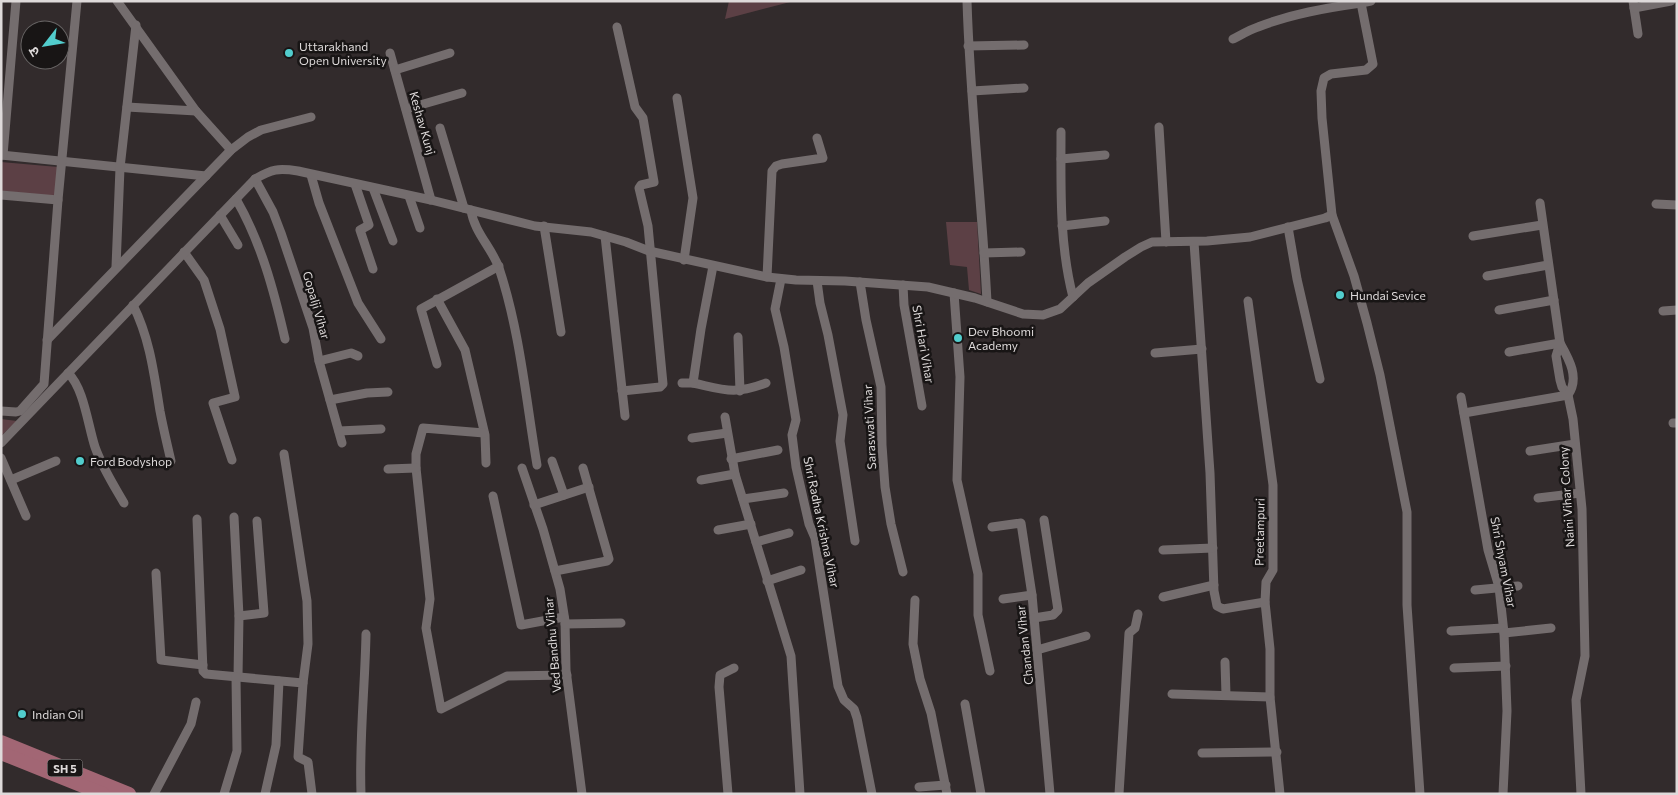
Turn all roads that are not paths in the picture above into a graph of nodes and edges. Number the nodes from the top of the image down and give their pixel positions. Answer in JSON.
{"nodes":[{"id":1,"x":16,"y":1,"type":"edge"},
{"id":2,"x":78,"y":1,"type":"edge"},
{"id":3,"x":117,"y":1,"type":"edge"},
{"id":4,"x":967,"y":1,"type":"edge"},
{"id":5,"x":1371,"y":1,"type":"edge"},
{"id":6,"x":1671,"y":1,"type":"edge"},
{"id":7,"x":1361,"y":2,"type":"edge"},
{"id":8,"x":1634,"y":4,"type":"edge"},
{"id":9,"x":1315,"y":5,"type":"edge"},
{"id":10,"x":136,"y":25,"type":"junction"},
{"id":11,"x":617,"y":27,"type":"dead end"},
{"id":12,"x":1638,"y":34,"type":"dead end"},
{"id":13,"x":1233,"y":40,"type":"dead end"},
{"id":14,"x":1024,"y":45,"type":"dead end"},
{"id":15,"x":968,"y":46,"type":"junction"},
{"id":16,"x":390,"y":53,"type":"dead end"},
{"id":17,"x":450,"y":53,"type":"dead end"},
{"id":18,"x":395,"y":70,"type":"junction"},
{"id":19,"x":1024,"y":88,"type":"dead end"},
{"id":20,"x":972,"y":91,"type":"junction"},
{"id":21,"x":462,"y":93,"type":"dead end"},
{"id":22,"x":677,"y":98,"type":"dead end"},
{"id":23,"x":127,"y":107,"type":"junction"},
{"id":24,"x":406,"y":109,"type":"junction"},
{"id":25,"x":196,"y":111,"type":"junction"},
{"id":26,"x":311,"y":117,"type":"dead end"},
{"id":27,"x":1158,"y":127,"type":"dead end"},
{"id":28,"x":440,"y":128,"type":"dead end"},
{"id":29,"x":1061,"y":132,"type":"dead end"},
{"id":30,"x":818,"y":138,"type":"dead end"},
{"id":31,"x":231,"y":150,"type":"junction"},
{"id":32,"x":2,"y":155,"type":"edge"},
{"id":33,"x":1105,"y":155,"type":"dead end"},
{"id":34,"x":1061,"y":159,"type":"junction"},
{"id":35,"x":62,"y":162,"type":"junction"},
{"id":36,"x":120,"y":168,"type":"junction"},
{"id":37,"x":312,"y":175,"type":"junction"},
{"id":38,"x":206,"y":176,"type":"junction"},
{"id":39,"x":255,"y":179,"type":"junction"},
{"id":40,"x":356,"y":184,"type":"junction"},
{"id":41,"x":373,"y":188,"type":"junction"},
{"id":42,"x":1,"y":195,"type":"edge"},
{"id":43,"x":408,"y":196,"type":"junction"},
{"id":44,"x":236,"y":199,"type":"junction"},
{"id":45,"x":58,"y":200,"type":"junction"},
{"id":46,"x":431,"y":200,"type":"junction"},
{"id":47,"x":1540,"y":203,"type":"dead end"},
{"id":48,"x":1656,"y":204,"type":"dead end"},
{"id":49,"x":1677,"y":205,"type":"edge"},
{"id":50,"x":468,"y":209,"type":"junction"},
{"id":51,"x":220,"y":215,"type":"junction"},
{"id":52,"x":1332,"y":215,"type":"junction"},
{"id":53,"x":1105,"y":221,"type":"dead end"},
{"id":54,"x":1542,"y":225,"type":"junction"},
{"id":55,"x":544,"y":226,"type":"junction"},
{"id":56,"x":1062,"y":226,"type":"junction"},
{"id":57,"x":1288,"y":227,"type":"junction"},
{"id":58,"x":420,"y":228,"type":"dead end"},
{"id":59,"x":605,"y":236,"type":"junction"},
{"id":60,"x":1473,"y":236,"type":"dead end"},
{"id":61,"x":393,"y":241,"type":"dead end"},
{"id":62,"x":1166,"y":242,"type":"junction"},
{"id":63,"x":1194,"y":242,"type":"junction"},
{"id":64,"x":238,"y":245,"type":"dead end"},
{"id":65,"x":649,"y":251,"type":"junction"},
{"id":66,"x":184,"y":252,"type":"junction"},
{"id":67,"x":1021,"y":252,"type":"dead end"},
{"id":68,"x":984,"y":253,"type":"junction"},
{"id":69,"x":684,"y":260,"type":"junction"},
{"id":70,"x":1548,"y":265,"type":"junction"},
{"id":71,"x":499,"y":266,"type":"junction"},
{"id":72,"x":713,"y":266,"type":"junction"},
{"id":73,"x":116,"y":268,"type":"junction"},
{"id":74,"x":373,"y":270,"type":"dead end"},
{"id":75,"x":1487,"y":276,"type":"dead end"},
{"id":76,"x":768,"y":277,"type":"junction"},
{"id":77,"x":781,"y":280,"type":"junction"},
{"id":78,"x":817,"y":281,"type":"junction"},
{"id":79,"x":860,"y":282,"type":"junction"},
{"id":80,"x":903,"y":285,"type":"junction"},
{"id":81,"x":954,"y":293,"type":"junction"},
{"id":82,"x":1073,"y":297,"type":"junction"},
{"id":83,"x":437,"y":299,"type":"junction"},
{"id":84,"x":1554,"y":300,"type":"junction"},
{"id":85,"x":1248,"y":301,"type":"dead end"},
{"id":86,"x":986,"y":302,"type":"junction"},
{"id":87,"x":133,"y":305,"type":"junction"},
{"id":88,"x":1499,"y":310,"type":"dead end"},
{"id":89,"x":1677,"y":310,"type":"edge"},
{"id":90,"x":1663,"y":311,"type":"dead end"},
{"id":91,"x":561,"y":332,"type":"dead end"},
{"id":92,"x":738,"y":337,"type":"dead end"},
{"id":93,"x":381,"y":338,"type":"dead end"},
{"id":94,"x":285,"y":339,"type":"dead end"},
{"id":95,"x":47,"y":340,"type":"junction"},
{"id":96,"x":1560,"y":343,"type":"junction"},
{"id":97,"x":1202,"y":349,"type":"junction"},
{"id":98,"x":1509,"y":352,"type":"dead end"},
{"id":99,"x":1155,"y":353,"type":"dead end"},
{"id":100,"x":358,"y":356,"type":"dead end"},
{"id":101,"x":319,"y":361,"type":"junction"},
{"id":102,"x":437,"y":364,"type":"dead end"},
{"id":103,"x":68,"y":373,"type":"junction"},
{"id":104,"x":1320,"y":379,"type":"dead end"},
{"id":105,"x":682,"y":383,"type":"dead end"},
{"id":106,"x":693,"y":383,"type":"junction"},
{"id":107,"x":766,"y":383,"type":"dead end"},
{"id":108,"x":622,"y":391,"type":"junction"},
{"id":109,"x":740,"y":391,"type":"junction"},
{"id":110,"x":388,"y":392,"type":"dead end"},
{"id":111,"x":1568,"y":396,"type":"junction"},
{"id":112,"x":1461,"y":397,"type":"dead end"},
{"id":113,"x":330,"y":400,"type":"junction"},
{"id":114,"x":922,"y":406,"type":"dead end"},
{"id":115,"x":1,"y":411,"type":"edge"},
{"id":116,"x":1464,"y":413,"type":"junction"},
{"id":117,"x":625,"y":416,"type":"dead end"},
{"id":118,"x":725,"y":417,"type":"dead end"},
{"id":119,"x":380,"y":429,"type":"dead end"},
{"id":120,"x":339,"y":431,"type":"junction"},
{"id":121,"x":484,"y":433,"type":"junction"},
{"id":122,"x":727,"y":433,"type":"junction"},
{"id":123,"x":692,"y":438,"type":"dead end"},
{"id":124,"x":1,"y":443,"type":"edge"},
{"id":125,"x":342,"y":443,"type":"dead end"},
{"id":126,"x":1575,"y":444,"type":"junction"},
{"id":127,"x":778,"y":450,"type":"dead end"},
{"id":128,"x":1530,"y":451,"type":"dead end"},
{"id":129,"x":284,"y":454,"type":"dead end"},
{"id":130,"x":1,"y":458,"type":"edge"},
{"id":131,"x":731,"y":459,"type":"junction"},
{"id":132,"x":171,"y":460,"type":"dead end"},
{"id":133,"x":232,"y":460,"type":"dead end"},
{"id":134,"x":56,"y":461,"type":"dead end"},
{"id":135,"x":552,"y":462,"type":"dead end"},
{"id":136,"x":486,"y":463,"type":"dead end"},
{"id":137,"x":537,"y":465,"type":"dead end"},
{"id":138,"x":416,"y":468,"type":"junction"},
{"id":139,"x":522,"y":468,"type":"dead end"},
{"id":140,"x":583,"y":468,"type":"dead end"},
{"id":141,"x":388,"y":469,"type":"dead end"},
{"id":142,"x":735,"y":474,"type":"junction"},
{"id":143,"x":11,"y":480,"type":"junction"},
{"id":144,"x":701,"y":480,"type":"dead end"},
{"id":145,"x":589,"y":487,"type":"junction"},
{"id":146,"x":784,"y":492,"type":"dead end"},
{"id":147,"x":1580,"y":493,"type":"junction"},
{"id":148,"x":564,"y":495,"type":"junction"},
{"id":149,"x":493,"y":496,"type":"dead end"},
{"id":150,"x":743,"y":498,"type":"junction"},
{"id":151,"x":1538,"y":498,"type":"dead end"},
{"id":152,"x":124,"y":503,"type":"dead end"},
{"id":153,"x":534,"y":505,"type":"junction"},
{"id":154,"x":26,"y":516,"type":"dead end"},
{"id":155,"x":234,"y":517,"type":"dead end"},
{"id":156,"x":197,"y":519,"type":"dead end"},
{"id":157,"x":257,"y":520,"type":"dead end"},
{"id":158,"x":1044,"y":520,"type":"dead end"},
{"id":159,"x":751,"y":524,"type":"junction"},
{"id":160,"x":992,"y":527,"type":"dead end"},
{"id":161,"x":718,"y":530,"type":"dead end"},
{"id":162,"x":789,"y":533,"type":"dead end"},
{"id":163,"x":855,"y":541,"type":"dead end"},
{"id":164,"x":756,"y":542,"type":"junction"},
{"id":165,"x":1213,"y":548,"type":"junction"},
{"id":166,"x":1163,"y":550,"type":"dead end"},
{"id":167,"x":801,"y":570,"type":"dead end"},
{"id":168,"x":555,"y":571,"type":"junction"},
{"id":169,"x":903,"y":572,"type":"dead end"},
{"id":170,"x":156,"y":573,"type":"dead end"},
{"id":171,"x":767,"y":581,"type":"junction"},
{"id":172,"x":1214,"y":585,"type":"junction"},
{"id":173,"x":1518,"y":586,"type":"dead end"},
{"id":174,"x":1499,"y":588,"type":"junction"},
{"id":175,"x":1475,"y":590,"type":"dead end"},
{"id":176,"x":1032,"y":595,"type":"junction"},
{"id":177,"x":1163,"y":597,"type":"dead end"},
{"id":178,"x":1003,"y":599,"type":"dead end"},
{"id":179,"x":915,"y":600,"type":"dead end"},
{"id":180,"x":1265,"y":602,"type":"junction"},
{"id":181,"x":1138,"y":614,"type":"dead end"},
{"id":182,"x":239,"y":616,"type":"junction"},
{"id":183,"x":1034,"y":618,"type":"junction"},
{"id":184,"x":565,"y":620,"type":"junction"},
{"id":185,"x":621,"y":623,"type":"dead end"},
{"id":186,"x":1551,"y":628,"type":"dead end"},
{"id":187,"x":1504,"y":630,"type":"junction"},
{"id":188,"x":1452,"y":632,"type":"dead end"},
{"id":189,"x":366,"y":634,"type":"dead end"},
{"id":190,"x":1086,"y":636,"type":"dead end"},
{"id":191,"x":1037,"y":650,"type":"junction"},
{"id":192,"x":1225,"y":662,"type":"dead end"},
{"id":193,"x":203,"y":665,"type":"junction"},
{"id":194,"x":1506,"y":666,"type":"junction"},
{"id":195,"x":734,"y":668,"type":"dead end"},
{"id":196,"x":1454,"y":668,"type":"dead end"},
{"id":197,"x":990,"y":671,"type":"dead end"},
{"id":198,"x":567,"y":675,"type":"junction"},
{"id":199,"x":237,"y":677,"type":"junction"},
{"id":200,"x":278,"y":681,"type":"junction"},
{"id":201,"x":303,"y":683,"type":"junction"},
{"id":202,"x":1172,"y":694,"type":"dead end"},
{"id":203,"x":1226,"y":695,"type":"junction"},
{"id":204,"x":1270,"y":697,"type":"junction"},
{"id":205,"x":196,"y":702,"type":"dead end"},
{"id":206,"x":965,"y":704,"type":"dead end"},
{"id":207,"x":1,"y":742,"type":"edge"},
{"id":208,"x":1277,"y":752,"type":"junction"},
{"id":209,"x":1,"y":753,"type":"edge"},
{"id":210,"x":1202,"y":753,"type":"dead end"},
{"id":211,"x":919,"y":787,"type":"dead end"},
{"id":212,"x":947,"y":790,"type":"edge"},
{"id":213,"x":103,"y":794,"type":"edge"},
{"id":214,"x":128,"y":794,"type":"edge"},
{"id":215,"x":154,"y":794,"type":"edge"},
{"id":216,"x":224,"y":794,"type":"edge"},
{"id":217,"x":265,"y":794,"type":"edge"},
{"id":218,"x":312,"y":794,"type":"edge"},
{"id":219,"x":361,"y":794,"type":"edge"},
{"id":220,"x":582,"y":794,"type":"edge"},
{"id":221,"x":728,"y":794,"type":"edge"},
{"id":222,"x":800,"y":794,"type":"edge"},
{"id":223,"x":872,"y":794,"type":"edge"},
{"id":224,"x":981,"y":794,"type":"edge"},
{"id":225,"x":1050,"y":794,"type":"edge"},
{"id":226,"x":1119,"y":794,"type":"edge"},
{"id":227,"x":1280,"y":794,"type":"edge"},
{"id":228,"x":1420,"y":794,"type":"edge"},
{"id":229,"x":1504,"y":794,"type":"edge"},
{"id":230,"x":1581,"y":794,"type":"edge"}],
"edges":[{"from":1,"to":32,"type":"street"},
{"from":2,"to":35,"type":"street"},
{"from":3,"to":10,"type":"street"},
{"from":4,"to":15,"type":"street"},
{"from":5,"to":7,"type":"street"},
{"from":6,"to":8,"type":"street"},
{"from":7,"to":9,"type":"street"},
{"from":7,"to":52,"type":"street"},
{"from":8,"to":12,"type":"street"},
{"from":9,"to":13,"type":"street"},
{"from":10,"to":23,"type":"street"},
{"from":10,"to":25,"type":"street"},
{"from":11,"to":65,"type":"street"},
{"from":14,"to":15,"type":"street"},
{"from":15,"to":20,"type":"street"},
{"from":16,"to":18,"type":"street","name":"Keshav Kunj"},
{"from":17,"to":18,"type":"street"},
{"from":18,"to":24,"type":"street","name":"Keshav Kunj"},
{"from":19,"to":20,"type":"street"},
{"from":20,"to":68,"type":"street"},
{"from":21,"to":24,"type":"street"},
{"from":22,"to":69,"type":"street"},
{"from":23,"to":25,"type":"street"},
{"from":23,"to":36,"type":"street"},
{"from":24,"to":46,"type":"street","name":"Keshav Kunj"},
{"from":25,"to":31,"type":"street"},
{"from":26,"to":31,"type":"street"},
{"from":27,"to":62,"type":"street"},
{"from":28,"to":50,"type":"street"},
{"from":29,"to":34,"type":"street"},
{"from":30,"to":76,"type":"street"},
{"from":31,"to":38,"type":"street"},
{"from":32,"to":35,"type":"street"},
{"from":33,"to":34,"type":"street"},
{"from":34,"to":56,"type":"street"},
{"from":35,"to":36,"type":"street"},
{"from":35,"to":45,"type":"street"},
{"from":36,"to":38,"type":"street"},
{"from":36,"to":73,"type":"street"},
{"from":37,"to":39,"type":"street"},
{"from":37,"to":40,"type":"street"},
{"from":37,"to":93,"type":"street"},
{"from":38,"to":73,"type":"street"},
{"from":39,"to":44,"type":"street"},
{"from":39,"to":101,"type":"street","name":"Gopalji Vihar"},
{"from":40,"to":41,"type":"street"},
{"from":40,"to":74,"type":"street"},
{"from":41,"to":43,"type":"street"},
{"from":41,"to":61,"type":"street"},
{"from":42,"to":45,"type":"street"},
{"from":43,"to":46,"type":"street"},
{"from":43,"to":58,"type":"street"},
{"from":44,"to":51,"type":"street"},
{"from":44,"to":94,"type":"street"},
{"from":45,"to":95,"type":"street"},
{"from":46,"to":50,"type":"street"},
{"from":47,"to":54,"type":"street","name":"Naini Vihar Colony"},
{"from":48,"to":49,"type":"street"},
{"from":50,"to":55,"type":"street"},
{"from":50,"to":71,"type":"street"},
{"from":51,"to":64,"type":"street"},
{"from":51,"to":66,"type":"street"},
{"from":52,"to":57,"type":"street"},
{"from":52,"to":228,"type":"street"},
{"from":53,"to":56,"type":"street"},
{"from":54,"to":60,"type":"street"},
{"from":54,"to":70,"type":"street","name":"Naini Vihar Colony"},
{"from":55,"to":59,"type":"street"},
{"from":55,"to":91,"type":"street"},
{"from":56,"to":82,"type":"street"},
{"from":57,"to":63,"type":"street"},
{"from":57,"to":104,"type":"street"},
{"from":59,"to":65,"type":"street"},
{"from":59,"to":108,"type":"street"},
{"from":62,"to":63,"type":"street"},
{"from":62,"to":82,"type":"street"},
{"from":63,"to":97,"type":"street"},
{"from":65,"to":69,"type":"street"},
{"from":65,"to":108,"type":"street"},
{"from":66,"to":87,"type":"street"},
{"from":66,"to":133,"type":"street"},
{"from":67,"to":68,"type":"street"},
{"from":68,"to":86,"type":"street"},
{"from":69,"to":72,"type":"street"},
{"from":70,"to":75,"type":"street"},
{"from":70,"to":84,"type":"street","name":"Naini Vihar Colony"},
{"from":71,"to":83,"type":"street"},
{"from":71,"to":137,"type":"street"},
{"from":72,"to":76,"type":"street"},
{"from":72,"to":106,"type":"street"},
{"from":73,"to":95,"type":"street"},
{"from":76,"to":77,"type":"street"},
{"from":77,"to":78,"type":"street"},
{"from":77,"to":223,"type":"street","name":"Shri Radha Krishna Vihar"},
{"from":78,"to":79,"type":"street"},
{"from":78,"to":163,"type":"street"},
{"from":79,"to":80,"type":"street"},
{"from":79,"to":169,"type":"street","name":"Saraswati Vihar"},
{"from":80,"to":81,"type":"street"},
{"from":80,"to":114,"type":"street","name":"Shri Hari Vihar"},
{"from":81,"to":86,"type":"street"},
{"from":81,"to":197,"type":"street"},
{"from":82,"to":86,"type":"street"},
{"from":83,"to":102,"type":"street"},
{"from":83,"to":121,"type":"street"},
{"from":84,"to":88,"type":"street"},
{"from":84,"to":96,"type":"street","name":"Naini Vihar Colony"},
{"from":85,"to":180,"type":"street","name":"Preetampuri"},
{"from":87,"to":103,"type":"street"},
{"from":87,"to":132,"type":"street"},
{"from":89,"to":90,"type":"street"},
{"from":92,"to":109,"type":"street"},
{"from":95,"to":115,"type":"street"},
{"from":96,"to":98,"type":"street"},
{"from":96,"to":111,"type":"street","name":"Naini Vihar Colony"},
{"from":96,"to":111,"type":"street"},
{"from":97,"to":99,"type":"street"},
{"from":97,"to":165,"type":"street"},
{"from":100,"to":101,"type":"street"},
{"from":101,"to":113,"type":"street","name":"Gopalji Vihar"},
{"from":103,"to":124,"type":"street"},
{"from":103,"to":152,"type":"street"},
{"from":105,"to":106,"type":"street"},
{"from":106,"to":109,"type":"street"},
{"from":107,"to":109,"type":"street"},
{"from":108,"to":117,"type":"street"},
{"from":110,"to":113,"type":"street"},
{"from":111,"to":116,"type":"street"},
{"from":111,"to":126,"type":"street","name":"Naini Vihar Colony"},
{"from":112,"to":116,"type":"street","name":"Shri Shyam Vihar"},
{"from":113,"to":120,"type":"street","name":"Gopalji Vihar"},
{"from":116,"to":174,"type":"street","name":"Shri Shyam Vihar"},
{"from":118,"to":122,"type":"street"},
{"from":119,"to":120,"type":"street"},
{"from":120,"to":125,"type":"street","name":"Gopalji Vihar"},
{"from":121,"to":136,"type":"street"},
{"from":121,"to":138,"type":"street"},
{"from":122,"to":123,"type":"street"},
{"from":122,"to":131,"type":"street"},
{"from":126,"to":128,"type":"street"},
{"from":126,"to":147,"type":"street","name":"Naini Vihar Colony"},
{"from":127,"to":131,"type":"street"},
{"from":129,"to":201,"type":"street"},
{"from":130,"to":143,"type":"street"},
{"from":131,"to":142,"type":"street"},
{"from":134,"to":143,"type":"street"},
{"from":135,"to":148,"type":"street"},
{"from":138,"to":141,"type":"street"},
{"from":138,"to":198,"type":"street"},
{"from":139,"to":153,"type":"street","name":"Ved Bandhu Vihar"},
{"from":140,"to":145,"type":"street"},
{"from":142,"to":144,"type":"street"},
{"from":142,"to":150,"type":"street"},
{"from":143,"to":154,"type":"street"},
{"from":145,"to":148,"type":"street"},
{"from":145,"to":168,"type":"street"},
{"from":146,"to":150,"type":"street"},
{"from":147,"to":151,"type":"street"},
{"from":147,"to":230,"type":"street","name":"Naini Vihar Colony"},
{"from":148,"to":153,"type":"street"},
{"from":149,"to":184,"type":"street"},
{"from":150,"to":159,"type":"street"},
{"from":153,"to":168,"type":"street","name":"Ved Bandhu Vihar"},
{"from":155,"to":182,"type":"street"},
{"from":156,"to":193,"type":"street"},
{"from":157,"to":182,"type":"street"},
{"from":158,"to":183,"type":"street"},
{"from":159,"to":161,"type":"street"},
{"from":159,"to":164,"type":"street"},
{"from":160,"to":176,"type":"street","name":"Chandan Vihar"},
{"from":162,"to":164,"type":"street"},
{"from":164,"to":171,"type":"street"},
{"from":165,"to":166,"type":"street"},
{"from":165,"to":172,"type":"street"},
{"from":167,"to":171,"type":"street"},
{"from":168,"to":184,"type":"street","name":"Ved Bandhu Vihar"},
{"from":170,"to":193,"type":"street"},
{"from":171,"to":222,"type":"street"},
{"from":172,"to":177,"type":"street"},
{"from":172,"to":180,"type":"street"},
{"from":173,"to":174,"type":"street"},
{"from":174,"to":175,"type":"street"},
{"from":174,"to":187,"type":"street","name":"Shri Shyam Vihar"},
{"from":176,"to":178,"type":"street"},
{"from":176,"to":183,"type":"street","name":"Chandan Vihar"},
{"from":179,"to":212,"type":"street"},
{"from":180,"to":204,"type":"street","name":"Preetampuri"},
{"from":181,"to":226,"type":"street"},
{"from":182,"to":199,"type":"street"},
{"from":183,"to":191,"type":"street","name":"Chandan Vihar"},
{"from":184,"to":185,"type":"street"},
{"from":184,"to":198,"type":"street","name":"Ved Bandhu Vihar"},
{"from":186,"to":187,"type":"street"},
{"from":187,"to":188,"type":"street"},
{"from":187,"to":194,"type":"street","name":"Shri Shyam Vihar"},
{"from":189,"to":219,"type":"street"},
{"from":190,"to":191,"type":"street"},
{"from":191,"to":225,"type":"street","name":"Chandan Vihar"},
{"from":192,"to":203,"type":"street"},
{"from":193,"to":199,"type":"street"},
{"from":194,"to":196,"type":"street"},
{"from":194,"to":229,"type":"street","name":"Shri Shyam Vihar"},
{"from":195,"to":221,"type":"street"},
{"from":198,"to":220,"type":"street","name":"Ved Bandhu Vihar"},
{"from":199,"to":200,"type":"street"},
{"from":199,"to":216,"type":"street"},
{"from":200,"to":201,"type":"street"},
{"from":200,"to":217,"type":"street"},
{"from":201,"to":218,"type":"street"},
{"from":202,"to":203,"type":"street"},
{"from":203,"to":204,"type":"street"},
{"from":204,"to":208,"type":"street","name":"Preetampuri"},
{"from":205,"to":215,"type":"street"},
{"from":206,"to":224,"type":"street"},
{"from":207,"to":214,"type":"main road","number":"SH 5"},
{"from":208,"to":210,"type":"street"},
{"from":208,"to":227,"type":"street","name":"Preetampuri"},
{"from":209,"to":213,"type":"main road"},
{"from":211,"to":212,"type":"street"}]}
